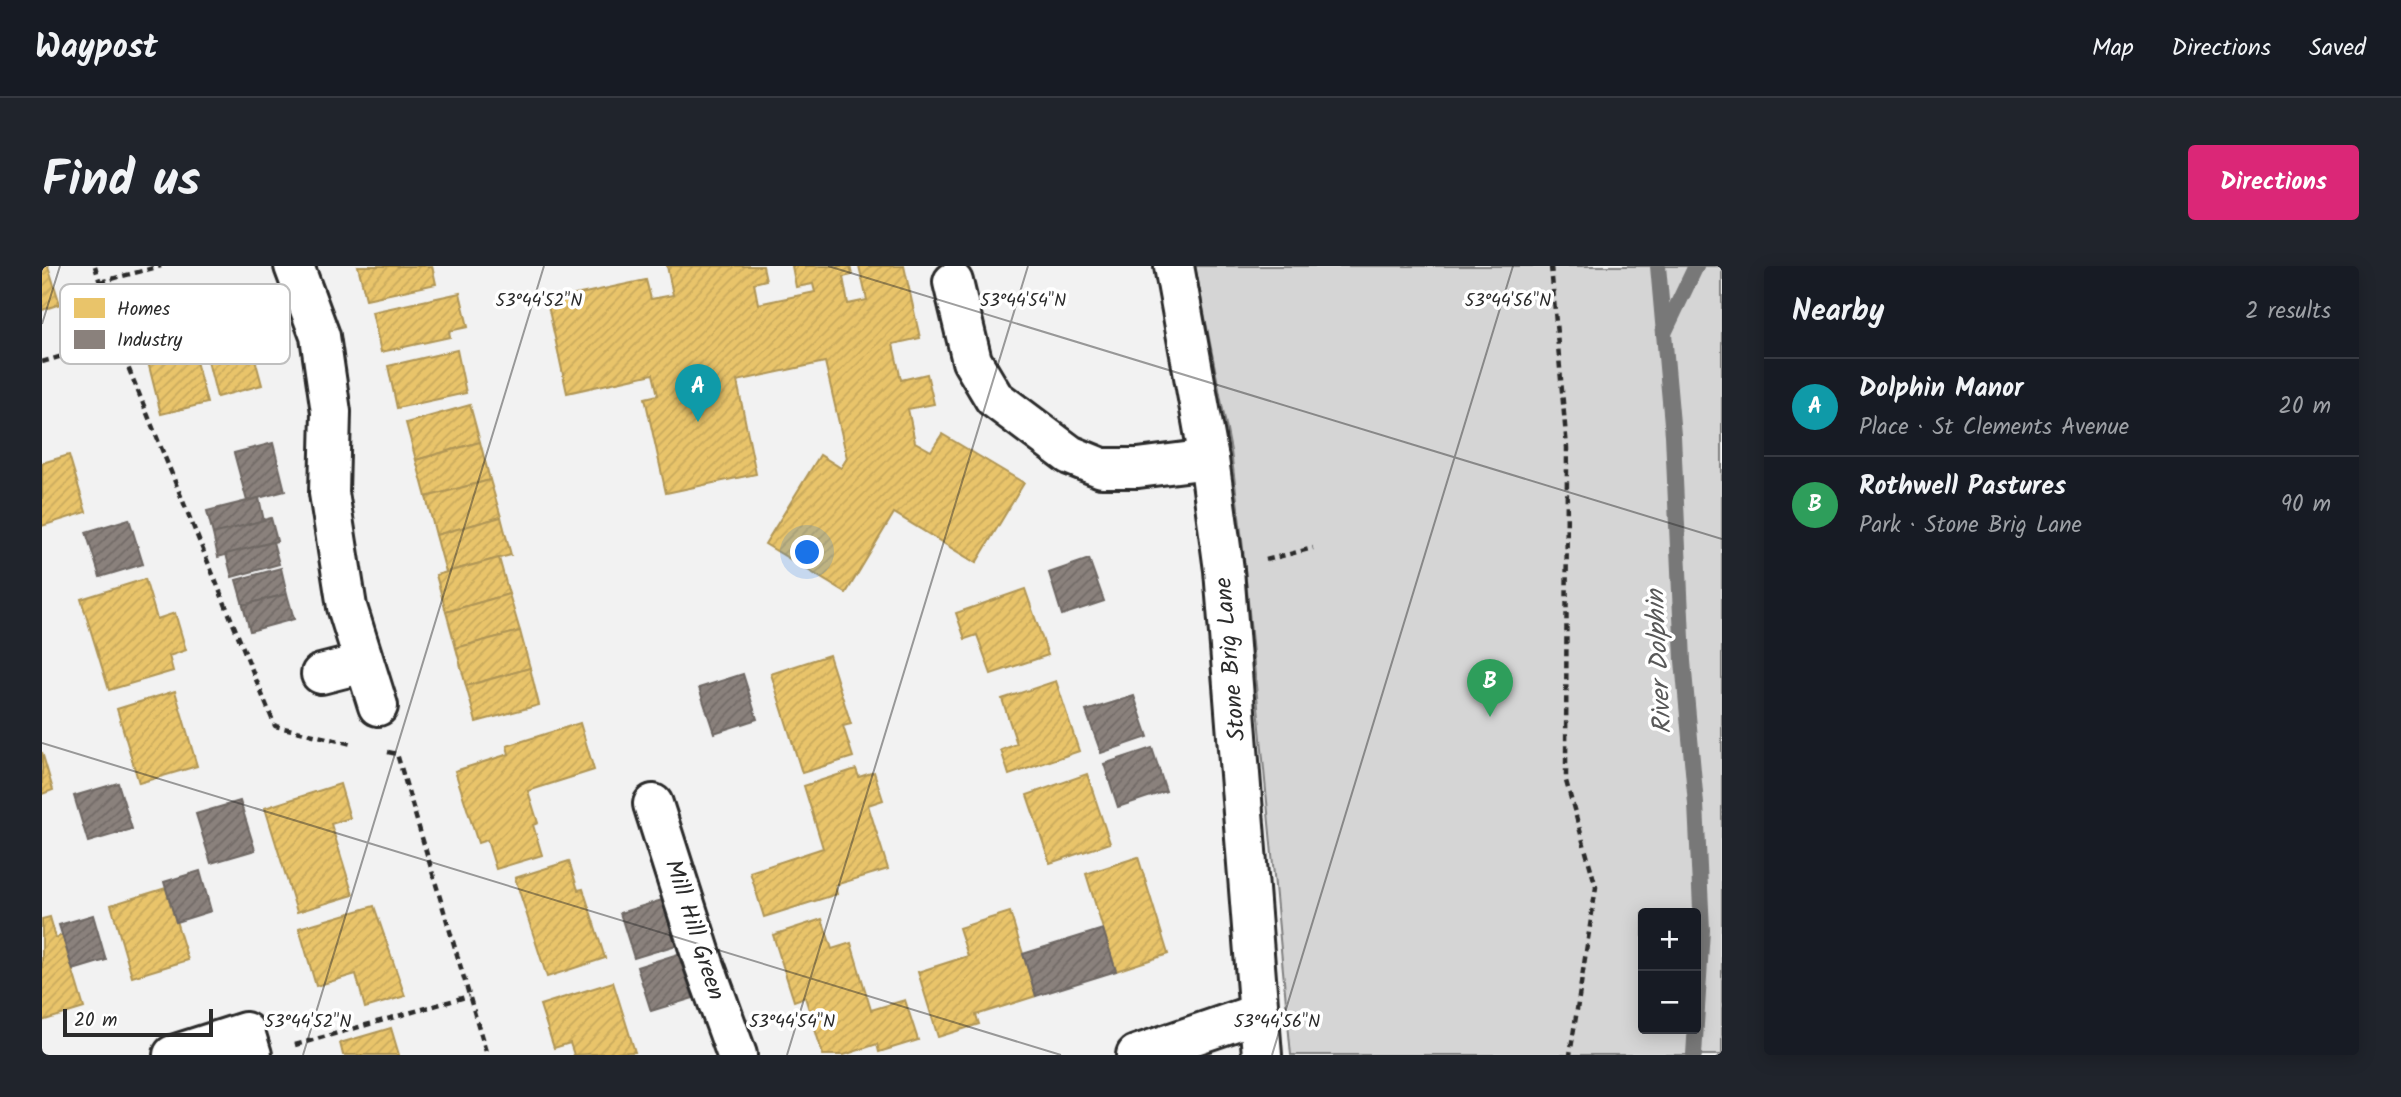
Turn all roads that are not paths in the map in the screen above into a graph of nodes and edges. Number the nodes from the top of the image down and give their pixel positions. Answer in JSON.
{"nodes":[{"id":1,"x":294,"y":266,"type":"edge"},
{"id":2,"x":1174,"y":266,"type":"edge"},
{"id":3,"x":953,"y":282,"type":"dead end"},
{"id":4,"x":1209,"y":459,"type":"junction"},
{"id":5,"x":364,"y":663,"type":"junction"},
{"id":6,"x":321,"y":674,"type":"dead end"},
{"id":7,"x":378,"y":706,"type":"dead end"},
{"id":8,"x":653,"y":804,"type":"dead end"},
{"id":9,"x":1259,"y":1013,"type":"junction"},
{"id":10,"x":261,"y":1045,"type":"edge"},
{"id":11,"x":173,"y":1055,"type":"edge"},
{"id":12,"x":737,"y":1055,"type":"edge"},
{"id":13,"x":1136,"y":1055,"type":"edge"},
{"id":14,"x":1262,"y":1055,"type":"edge"}],
"edges":[{"from":1,"to":5,"type":"street"},
{"from":2,"to":4,"type":"street","name":"Stone Brig Lane"},
{"from":3,"to":4,"type":"street"},
{"from":4,"to":9,"type":"street","name":"Stone Brig Lane"},
{"from":5,"to":6,"type":"street"},
{"from":5,"to":7,"type":"street"},
{"from":8,"to":12,"type":"street","name":"Mill Hill Green"},
{"from":9,"to":13,"type":"street"},
{"from":9,"to":14,"type":"street","name":"Stone Brig Lane"},
{"from":10,"to":11,"type":"street"}]}
